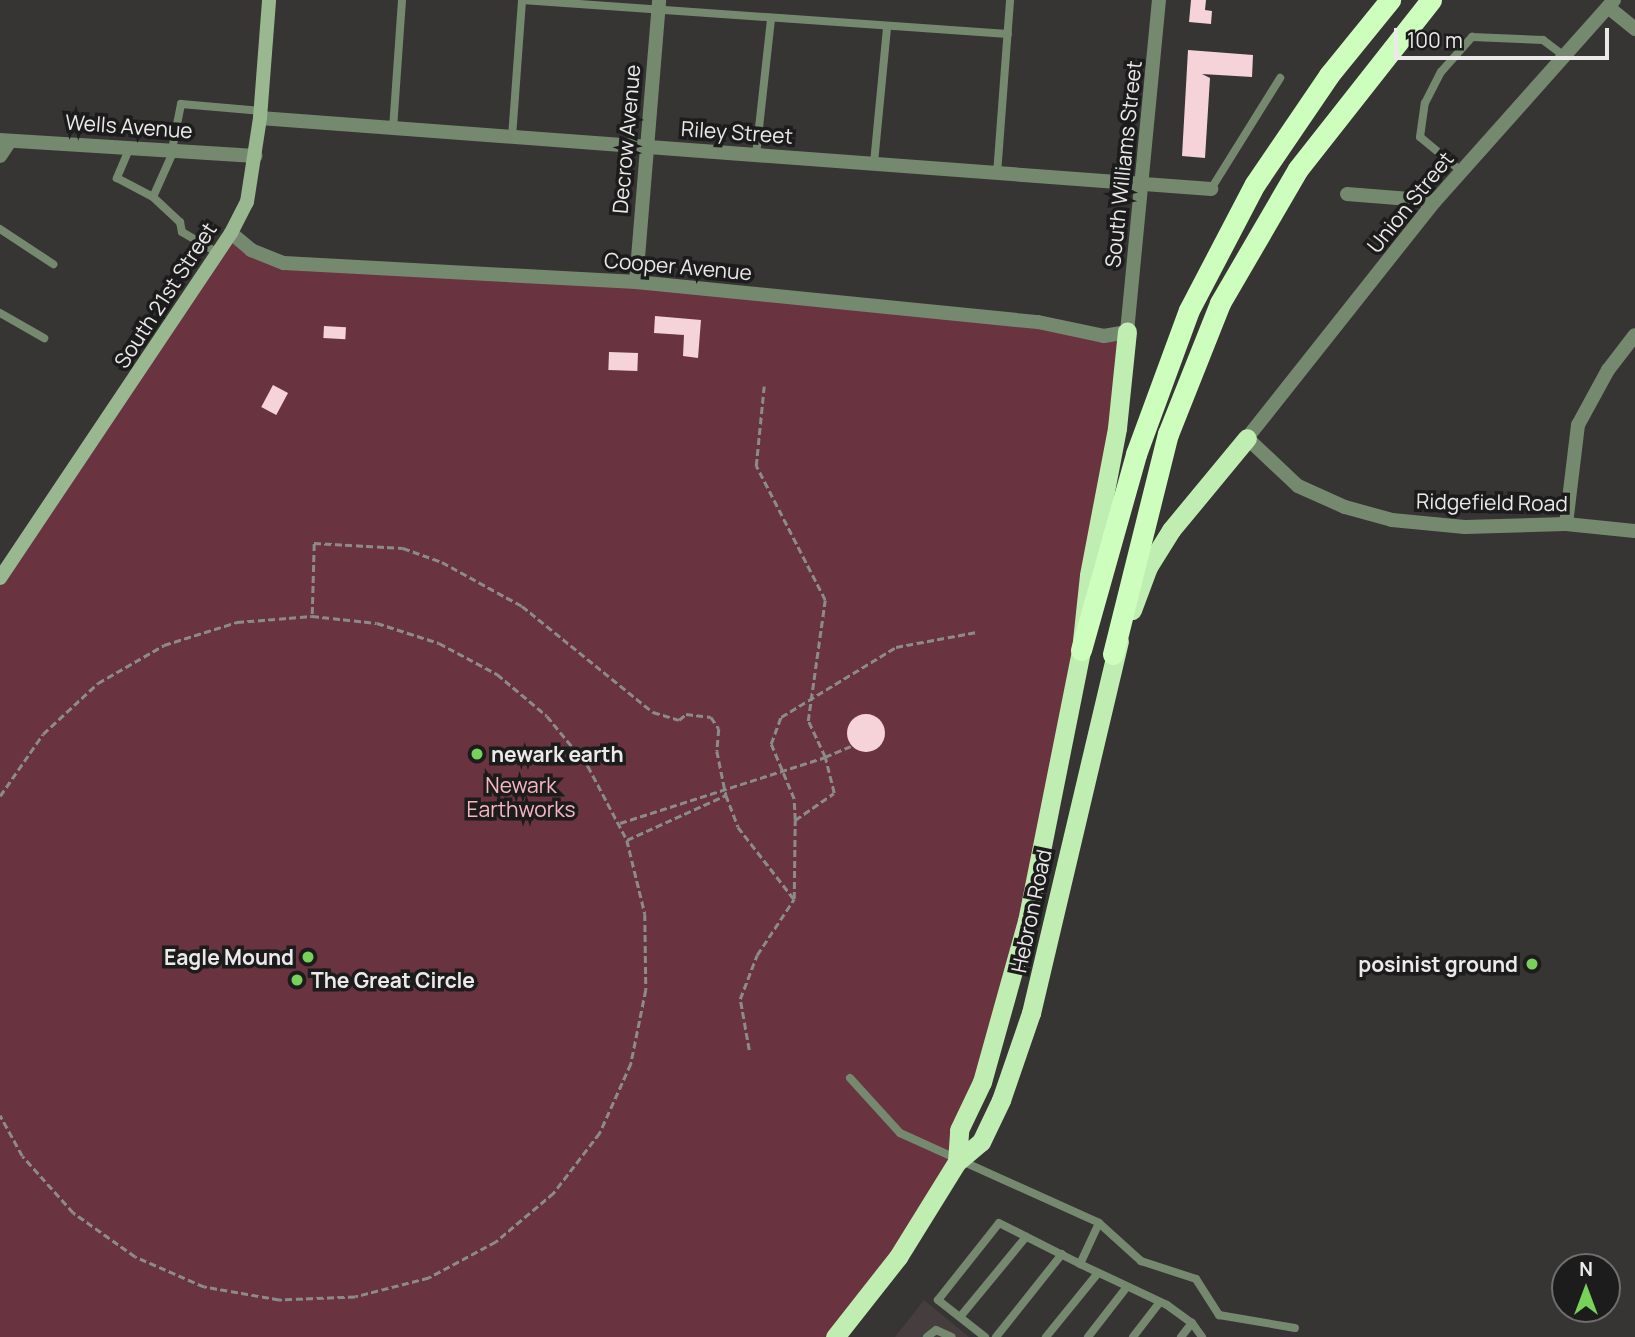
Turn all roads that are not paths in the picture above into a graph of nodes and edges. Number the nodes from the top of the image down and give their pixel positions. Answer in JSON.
{"nodes":[{"id":1,"x":269,"y":0,"type":"edge"},
{"id":2,"x":402,"y":0,"type":"edge"},
{"id":3,"x":522,"y":0,"type":"edge"},
{"id":4,"x":1010,"y":0,"type":"edge"},
{"id":5,"x":1160,"y":0,"type":"edge"},
{"id":6,"x":1390,"y":0,"type":"edge"},
{"id":7,"x":1431,"y":0,"type":"edge"},
{"id":8,"x":1611,"y":3,"type":"edge"},
{"id":9,"x":659,"y":6,"type":"edge"},
{"id":10,"x":771,"y":20,"type":"junction"},
{"id":11,"x":887,"y":27,"type":"junction"},
{"id":12,"x":1635,"y":29,"type":"edge"},
{"id":13,"x":1008,"y":34,"type":"junction"},
{"id":14,"x":1564,"y":56,"type":"junction"},
{"id":15,"x":1280,"y":78,"type":"dead end"},
{"id":16,"x":260,"y":115,"type":"junction"},
{"id":17,"x":393,"y":129,"type":"junction"},
{"id":18,"x":512,"y":137,"type":"junction"},
{"id":19,"x":5,"y":140,"type":"edge"},
{"id":20,"x":645,"y":146,"type":"junction"},
{"id":21,"x":130,"y":147,"type":"junction"},
{"id":22,"x":173,"y":150,"type":"junction"},
{"id":23,"x":756,"y":155,"type":"junction"},
{"id":24,"x":0,"y":156,"type":"edge"},
{"id":25,"x":255,"y":156,"type":"junction"},
{"id":26,"x":874,"y":163,"type":"junction"},
{"id":27,"x":1461,"y":171,"type":"junction"},
{"id":28,"x":997,"y":174,"type":"junction"},
{"id":29,"x":1144,"y":186,"type":"junction"},
{"id":30,"x":1211,"y":189,"type":"joint"},
{"id":31,"x":1347,"y":194,"type":"dead end"},
{"id":32,"x":153,"y":197,"type":"junction"},
{"id":33,"x":1435,"y":201,"type":"junction"},
{"id":34,"x":0,"y":229,"type":"edge"},
{"id":35,"x":231,"y":233,"type":"junction"},
{"id":36,"x":218,"y":253,"type":"junction"},
{"id":37,"x":53,"y":264,"type":"dead end"},
{"id":38,"x":636,"y":282,"type":"junction"},
{"id":39,"x":0,"y":313,"type":"edge"},
{"id":40,"x":1127,"y":332,"type":"junction"},
{"id":41,"x":1635,"y":335,"type":"edge"},
{"id":42,"x":44,"y":338,"type":"dead end"},
{"id":43,"x":1247,"y":438,"type":"junction"},
{"id":44,"x":1566,"y":524,"type":"junction"},
{"id":45,"x":1635,"y":531,"type":"edge"},
{"id":46,"x":0,"y":578,"type":"edge"},
{"id":47,"x":1081,"y":650,"type":"junction"},
{"id":48,"x":1113,"y":654,"type":"junction"},
{"id":49,"x":850,"y":1078,"type":"dead end"},
{"id":50,"x":957,"y":1162,"type":"junction"},
{"id":51,"x":1099,"y":1223,"type":"junction"},
{"id":52,"x":1026,"y":1237,"type":"junction"},
{"id":53,"x":1062,"y":1254,"type":"junction"},
{"id":54,"x":1080,"y":1264,"type":"junction"},
{"id":55,"x":1098,"y":1273,"type":"junction"},
{"id":56,"x":1126,"y":1288,"type":"junction"},
{"id":57,"x":1160,"y":1302,"type":"junction"},
{"id":58,"x":960,"y":1317,"type":"junction"},
{"id":59,"x":1192,"y":1323,"type":"junction"},
{"id":60,"x":1295,"y":1328,"type":"dead end"},
{"id":61,"x":835,"y":1337,"type":"edge"},
{"id":62,"x":927,"y":1337,"type":"edge"},
{"id":63,"x":952,"y":1337,"type":"edge"},
{"id":64,"x":985,"y":1337,"type":"edge"},
{"id":65,"x":996,"y":1337,"type":"edge"},
{"id":66,"x":1046,"y":1337,"type":"edge"},
{"id":67,"x":1088,"y":1337,"type":"edge"},
{"id":68,"x":1133,"y":1337,"type":"edge"},
{"id":69,"x":1181,"y":1337,"type":"edge"},
{"id":70,"x":1202,"y":1337,"type":"edge"}],
"edges":[{"from":1,"to":16,"type":"main road","name":"South 21st Street"},
{"from":2,"to":17,"type":"lane"},
{"from":3,"to":9,"type":"lane"},
{"from":3,"to":18,"type":"lane"},
{"from":4,"to":13,"type":"lane"},
{"from":5,"to":29,"type":"street","name":"South Williams Street"},
{"from":6,"to":47,"type":"highway"},
{"from":7,"to":48,"type":"highway"},
{"from":8,"to":12,"type":"street"},
{"from":8,"to":14,"type":"street","name":"Union Street"},
{"from":9,"to":10,"type":"lane"},
{"from":9,"to":20,"type":"street","name":"Decrow Avenue"},
{"from":10,"to":11,"type":"lane"},
{"from":10,"to":23,"type":"lane"},
{"from":11,"to":13,"type":"lane"},
{"from":11,"to":26,"type":"lane"},
{"from":13,"to":28,"type":"lane"},
{"from":14,"to":27,"type":"street","name":"Union Street"},
{"from":14,"to":27,"type":"lane"},
{"from":15,"to":30,"type":"lane"},
{"from":16,"to":17,"type":"street","name":"Riley Street"},
{"from":16,"to":22,"type":"lane"},
{"from":16,"to":25,"type":"main road","name":"South 21st Street"},
{"from":17,"to":18,"type":"street","name":"Riley Street"},
{"from":18,"to":20,"type":"street","name":"Riley Street"},
{"from":19,"to":21,"type":"street","name":"Wells Avenue"},
{"from":19,"to":24,"type":"street"},
{"from":20,"to":23,"type":"street","name":"Riley Street"},
{"from":20,"to":38,"type":"street","name":"Decrow Avenue"},
{"from":21,"to":22,"type":"street","name":"Wells Avenue"},
{"from":21,"to":32,"type":"lane"},
{"from":22,"to":25,"type":"street","name":"Wells Avenue"},
{"from":22,"to":32,"type":"lane"},
{"from":23,"to":26,"type":"street","name":"Riley Street"},
{"from":25,"to":35,"type":"main road","name":"South 21st Street"},
{"from":26,"to":28,"type":"street","name":"Riley Street"},
{"from":27,"to":33,"type":"street","name":"Union Street"},
{"from":28,"to":29,"type":"street","name":"Riley Street"},
{"from":29,"to":30,"type":"street","name":"Riley Street"},
{"from":29,"to":40,"type":"street","name":"South Williams Street"},
{"from":31,"to":33,"type":"street"},
{"from":32,"to":36,"type":"lane"},
{"from":33,"to":43,"type":"street","name":"Union Street"},
{"from":34,"to":37,"type":"lane"},
{"from":35,"to":36,"type":"main road","name":"South 21st Street"},
{"from":35,"to":38,"type":"street","name":"Cooper Avenue"},
{"from":36,"to":46,"type":"main road","name":"South 21st Street"},
{"from":38,"to":40,"type":"street","name":"Cooper Avenue"},
{"from":39,"to":42,"type":"lane"},
{"from":40,"to":47,"type":"highway","name":"Hebron Road"},
{"from":41,"to":44,"type":"street"},
{"from":43,"to":44,"type":"street","name":"Ridgefield Road"},
{"from":43,"to":48,"type":"highway","name":"Hebron Road"},
{"from":44,"to":45,"type":"street","name":"Ridgefield Road"},
{"from":47,"to":50,"type":"highway","name":"Hebron Road"},
{"from":48,"to":50,"type":"highway","name":"Hebron Road"},
{"from":49,"to":50,"type":"lane"},
{"from":50,"to":51,"type":"lane"},
{"from":50,"to":61,"type":"highway","name":"Hebron Road"},
{"from":51,"to":54,"type":"lane"},
{"from":51,"to":60,"type":"lane"},
{"from":52,"to":53,"type":"lane"},
{"from":52,"to":58,"type":"lane"},
{"from":52,"to":58,"type":"lane"},
{"from":53,"to":54,"type":"lane"},
{"from":53,"to":65,"type":"lane"},
{"from":54,"to":55,"type":"lane"},
{"from":55,"to":56,"type":"lane"},
{"from":55,"to":66,"type":"lane"},
{"from":56,"to":57,"type":"lane"},
{"from":56,"to":67,"type":"lane"},
{"from":57,"to":59,"type":"lane"},
{"from":57,"to":68,"type":"lane"},
{"from":58,"to":64,"type":"lane"},
{"from":59,"to":69,"type":"lane"},
{"from":59,"to":70,"type":"lane"},
{"from":62,"to":63,"type":"lane"}]}
